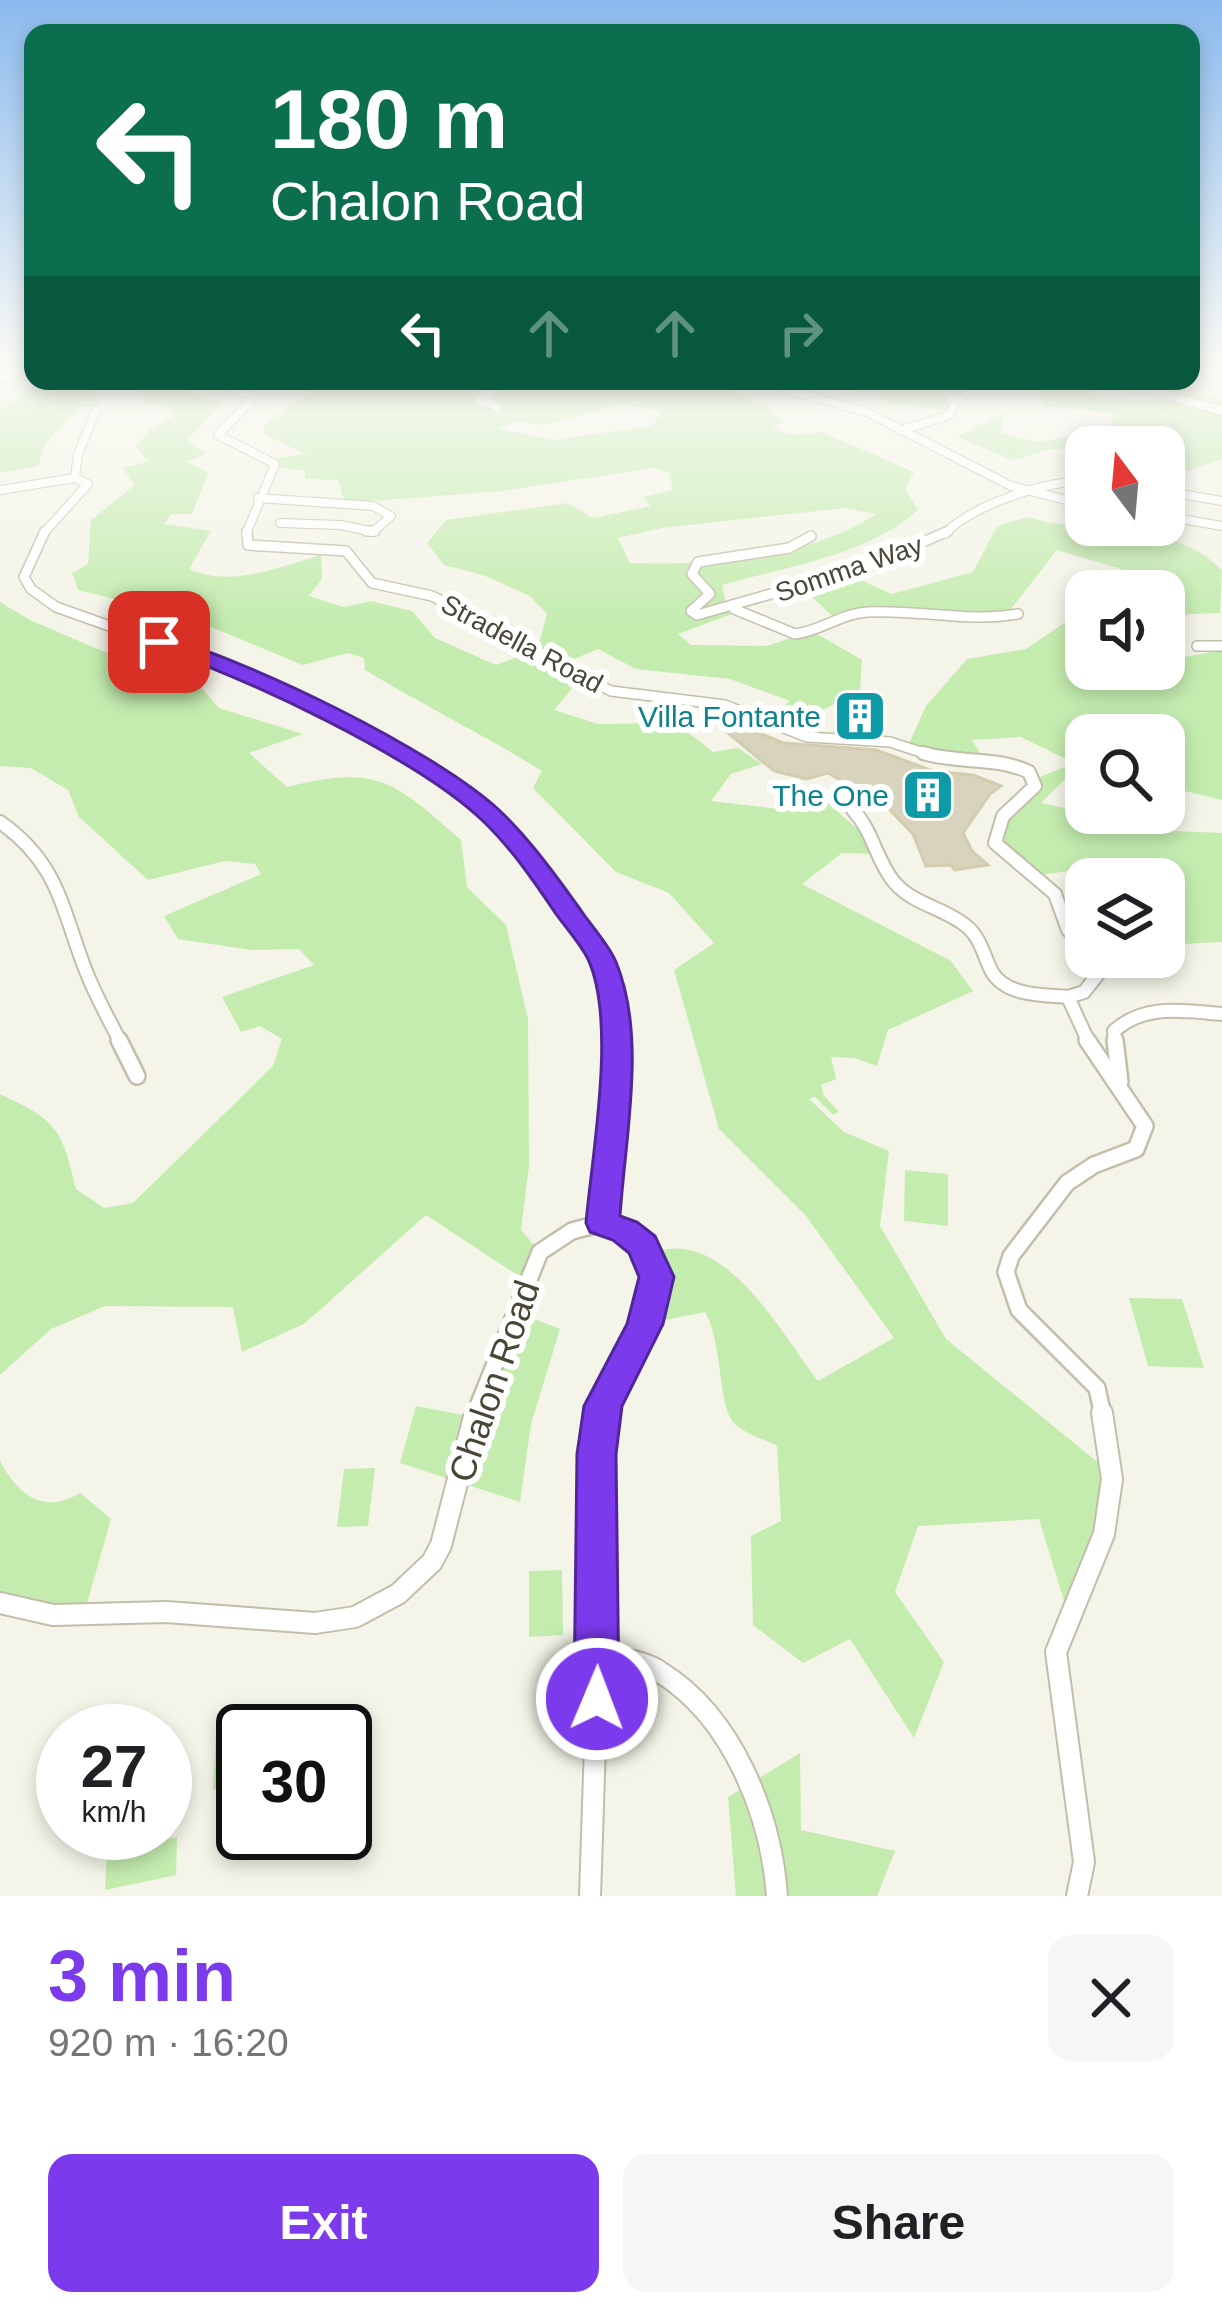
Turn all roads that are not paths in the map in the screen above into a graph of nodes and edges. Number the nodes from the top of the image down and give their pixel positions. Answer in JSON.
{"nodes":[{"id":1,"x":80,"y":448,"type":"edge"},
{"id":2,"x":247,"y":448,"type":"edge"},
{"id":3,"x":938,"y":448,"type":"edge"},
{"id":4,"x":75,"y":478,"type":"junction"},
{"id":5,"x":1065,"y":480,"type":"edge"},
{"id":6,"x":0,"y":490,"type":"edge"},
{"id":7,"x":1031,"y":494,"type":"junction"},
{"id":8,"x":1185,"y":495,"type":"edge"},
{"id":9,"x":258,"y":498,"type":"junction"},
{"id":10,"x":1065,"y":501,"type":"edge"},
{"id":11,"x":1222,"y":501,"type":"edge"},
{"id":12,"x":1185,"y":519,"type":"edge"},
{"id":13,"x":280,"y":523,"type":"dead end"},
{"id":14,"x":1222,"y":526,"type":"edge"},
{"id":15,"x":810,"y":537,"type":"dead end"},
{"id":16,"x":727,"y":608,"type":"junction"},
{"id":17,"x":1018,"y":614,"type":"dead end"},
{"id":18,"x":1197,"y":646,"type":"dead end"},
{"id":19,"x":1222,"y":646,"type":"edge"},
{"id":20,"x":853,"y":810,"type":"dead end"},
{"id":21,"x":0,"y":823,"type":"edge"},
{"id":22,"x":1065,"y":922,"type":"edge"},
{"id":23,"x":1098,"y":978,"type":"edge"},
{"id":24,"x":1068,"y":998,"type":"junction"},
{"id":25,"x":1222,"y":1014,"type":"edge"},
{"id":26,"x":137,"y":1076,"type":"dead end"},
{"id":27,"x":1120,"y":1083,"type":"junction"},
{"id":28,"x":602,"y":1223,"type":"junction"},
{"id":29,"x":0,"y":1603,"type":"edge"},
{"id":30,"x":598,"y":1654,"type":"junction"},
{"id":31,"x":590,"y":1896,"type":"edge"},
{"id":32,"x":777,"y":1896,"type":"edge"},
{"id":33,"x":1077,"y":1896,"type":"edge"}],
"edges":[{"from":1,"to":4,"type":"street"},
{"from":2,"to":9,"type":"street","name":"Stradella Road"},
{"from":3,"to":7,"type":"street"},
{"from":4,"to":6,"type":"street"},
{"from":4,"to":28,"type":"street"},
{"from":5,"to":7,"type":"street","name":"Somma Way"},
{"from":7,"to":10,"type":"street"},
{"from":7,"to":16,"type":"street","name":"Somma Way"},
{"from":8,"to":11,"type":"street"},
{"from":9,"to":13,"type":"street"},
{"from":9,"to":22,"type":"street","name":"Stradella Road"},
{"from":12,"to":14,"type":"street"},
{"from":15,"to":16,"type":"street","name":"Somma Way"},
{"from":16,"to":17,"type":"street","name":"Somma Way"},
{"from":18,"to":19,"type":"street"},
{"from":20,"to":24,"type":"street"},
{"from":21,"to":26,"type":"street"},
{"from":23,"to":24,"type":"street"},
{"from":24,"to":27,"type":"street"},
{"from":25,"to":27,"type":"street"},
{"from":27,"to":33,"type":"street"},
{"from":28,"to":29,"type":"street","name":"Chalon Road"},
{"from":28,"to":30,"type":"street"},
{"from":30,"to":31,"type":"street"},
{"from":30,"to":32,"type":"street"}]}
